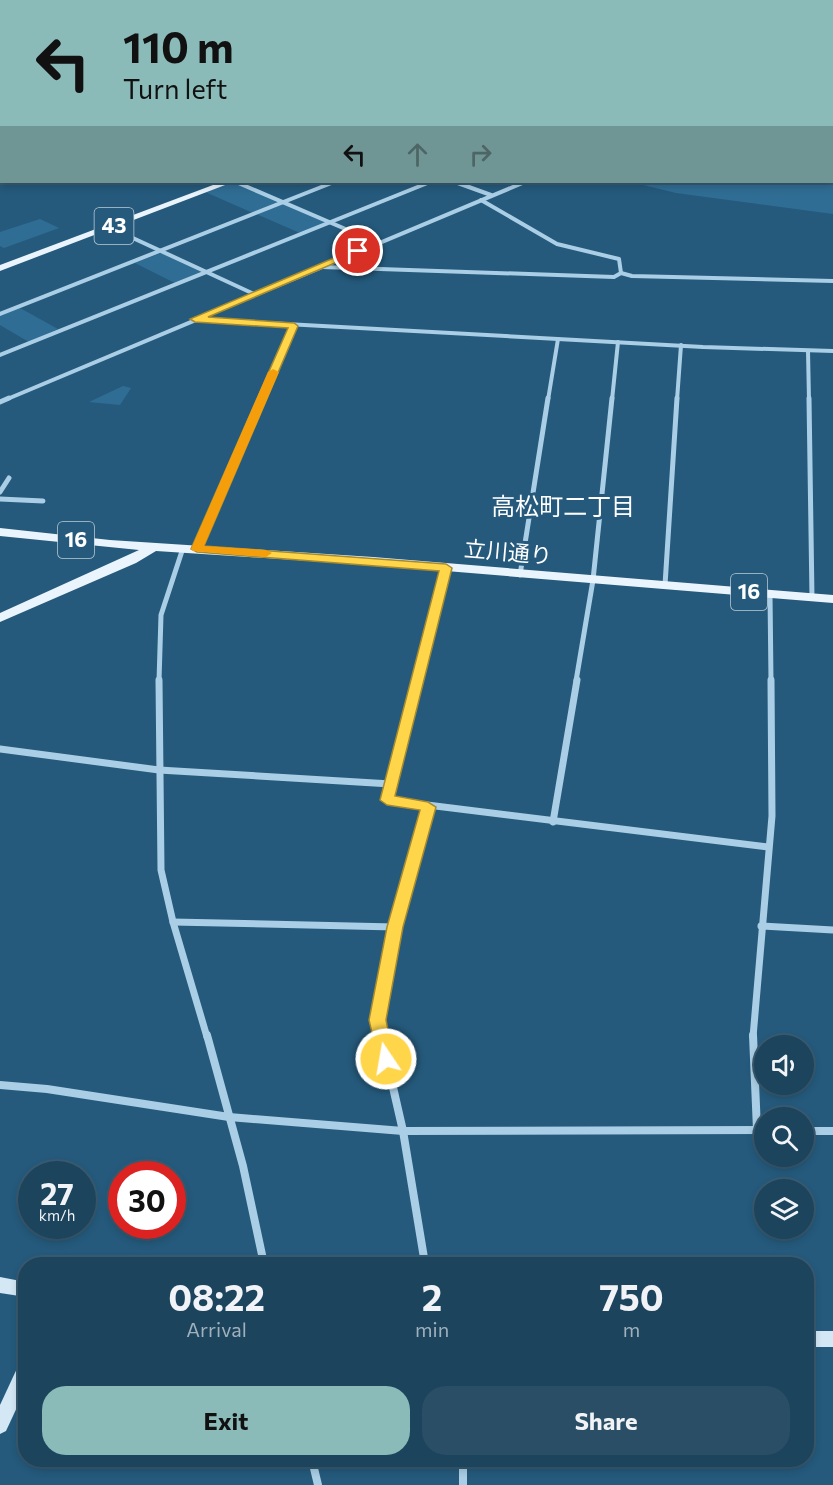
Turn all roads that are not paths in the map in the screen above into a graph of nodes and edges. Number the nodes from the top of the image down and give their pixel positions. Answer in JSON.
{"nodes":[{"id":1,"x":225,"y":183,"type":"edge"},
{"id":2,"x":238,"y":183,"type":"edge"},
{"id":3,"x":331,"y":183,"type":"edge"},
{"id":4,"x":428,"y":183,"type":"edge"},
{"id":5,"x":458,"y":183,"type":"edge"},
{"id":6,"x":523,"y":183,"type":"edge"},
{"id":7,"x":492,"y":196,"type":"junction"},
{"id":8,"x":481,"y":200,"type":"junction"},
{"id":9,"x":282,"y":202,"type":"junction"},
{"id":10,"x":330,"y":222,"type":"junction"},
{"id":11,"x":109,"y":227,"type":"junction"},
{"id":12,"x":378,"y":243,"type":"junction"},
{"id":13,"x":160,"y":251,"type":"junction"},
{"id":14,"x":319,"y":267,"type":"junction"},
{"id":15,"x":0,"y":268,"type":"edge"},
{"id":16,"x":206,"y":272,"type":"junction"},
{"id":17,"x":621,"y":273,"type":"junction"},
{"id":18,"x":833,"y":281,"type":"edge"},
{"id":19,"x":254,"y":294,"type":"junction"},
{"id":20,"x":0,"y":314,"type":"edge"},
{"id":21,"x":195,"y":319,"type":"junction"},
{"id":22,"x":294,"y":326,"type":"junction"},
{"id":23,"x":558,"y":339,"type":"junction"},
{"id":24,"x":618,"y":342,"type":"junction"},
{"id":25,"x":681,"y":345,"type":"junction"},
{"id":26,"x":808,"y":351,"type":"junction"},
{"id":27,"x":833,"y":351,"type":"edge"},
{"id":28,"x":0,"y":356,"type":"edge"},
{"id":29,"x":0,"y":402,"type":"edge"},
{"id":30,"x":9,"y":478,"type":"dead end"},
{"id":31,"x":0,"y":492,"type":"edge"},
{"id":32,"x":0,"y":499,"type":"edge"},
{"id":33,"x":43,"y":501,"type":"dead end"},
{"id":34,"x":0,"y":532,"type":"edge"},
{"id":35,"x":153,"y":547,"type":"junction"},
{"id":36,"x":183,"y":548,"type":"junction"},
{"id":37,"x":197,"y":549,"type":"junction"},
{"id":38,"x":446,"y":568,"type":"junction"},
{"id":39,"x":520,"y":574,"type":"junction"},
{"id":40,"x":593,"y":580,"type":"junction"},
{"id":41,"x":665,"y":585,"type":"junction"},
{"id":42,"x":770,"y":594,"type":"junction"},
{"id":43,"x":812,"y":598,"type":"junction"},
{"id":44,"x":833,"y":599,"type":"edge"},
{"id":45,"x":0,"y":618,"type":"edge"},
{"id":46,"x":0,"y":749,"type":"edge"},
{"id":47,"x":159,"y":770,"type":"junction"},
{"id":48,"x":391,"y":784,"type":"junction"},
{"id":49,"x":428,"y":807,"type":"junction"},
{"id":50,"x":553,"y":822,"type":"junction"},
{"id":51,"x":768,"y":848,"type":"junction"},
{"id":52,"x":172,"y":922,"type":"junction"},
{"id":53,"x":761,"y":926,"type":"junction"},
{"id":54,"x":395,"y":927,"type":"junction"},
{"id":55,"x":833,"y":930,"type":"edge"},
{"id":56,"x":0,"y":1085,"type":"edge"},
{"id":57,"x":759,"y":1107,"type":"edge"},
{"id":58,"x":229,"y":1117,"type":"junction"},
{"id":59,"x":754,"y":1130,"type":"edge"},
{"id":60,"x":403,"y":1131,"type":"junction"},
{"id":61,"x":814,"y":1131,"type":"edge"},
{"id":62,"x":833,"y":1131,"type":"edge"},
{"id":63,"x":262,"y":1257,"type":"edge"},
{"id":64,"x":424,"y":1257,"type":"edge"},
{"id":65,"x":0,"y":1285,"type":"edge"},
{"id":66,"x":18,"y":1288,"type":"edge"},
{"id":67,"x":814,"y":1339,"type":"edge"},
{"id":68,"x":833,"y":1339,"type":"edge"},
{"id":69,"x":18,"y":1386,"type":"edge"},
{"id":70,"x":0,"y":1425,"type":"edge"},
{"id":71,"x":314,"y":1467,"type":"edge"},
{"id":72,"x":463,"y":1467,"type":"edge"},
{"id":73,"x":318,"y":1485,"type":"edge"},
{"id":74,"x":463,"y":1485,"type":"edge"}],
"edges":[{"from":1,"to":11,"type":"main road","number":"43"},
{"from":2,"to":9,"type":"street"},
{"from":3,"to":9,"type":"street"},
{"from":4,"to":10,"type":"street"},
{"from":5,"to":7,"type":"street"},
{"from":6,"to":7,"type":"street"},
{"from":7,"to":8,"type":"street"},
{"from":8,"to":12,"type":"street"},
{"from":8,"to":17,"type":"street"},
{"from":9,"to":10,"type":"street"},
{"from":9,"to":13,"type":"street"},
{"from":10,"to":12,"type":"street"},
{"from":10,"to":16,"type":"street"},
{"from":11,"to":13,"type":"street"},
{"from":11,"to":15,"type":"main road","number":"43"},
{"from":12,"to":14,"type":"street"},
{"from":13,"to":16,"type":"street"},
{"from":13,"to":20,"type":"street"},
{"from":14,"to":17,"type":"street"},
{"from":14,"to":19,"type":"street"},
{"from":16,"to":19,"type":"street"},
{"from":16,"to":28,"type":"street"},
{"from":17,"to":18,"type":"street"},
{"from":19,"to":21,"type":"street"},
{"from":21,"to":22,"type":"street"},
{"from":21,"to":29,"type":"street"},
{"from":22,"to":23,"type":"street"},
{"from":22,"to":37,"type":"street"},
{"from":23,"to":24,"type":"street"},
{"from":23,"to":39,"type":"street"},
{"from":24,"to":25,"type":"street"},
{"from":24,"to":40,"type":"street"},
{"from":25,"to":26,"type":"street"},
{"from":25,"to":41,"type":"street"},
{"from":26,"to":27,"type":"street"},
{"from":26,"to":43,"type":"street"},
{"from":30,"to":31,"type":"street"},
{"from":32,"to":33,"type":"street"},
{"from":34,"to":35,"type":"main road","name":"立川通り","number":"16"},
{"from":35,"to":36,"type":"main road","name":"立川通り","number":"16"},
{"from":35,"to":45,"type":"main road"},
{"from":36,"to":37,"type":"main road","name":"立川通り","number":"16"},
{"from":36,"to":47,"type":"street"},
{"from":37,"to":38,"type":"main road","name":"立川通り","number":"16"},
{"from":38,"to":39,"type":"main road","name":"立川通り","number":"16"},
{"from":38,"to":48,"type":"street"},
{"from":39,"to":40,"type":"main road","name":"立川通り","number":"16"},
{"from":40,"to":41,"type":"main road","name":"立川通り","number":"16"},
{"from":40,"to":50,"type":"street"},
{"from":41,"to":42,"type":"main road","name":"立川通り","number":"16"},
{"from":42,"to":43,"type":"main road","name":"立川通り","number":"16"},
{"from":42,"to":51,"type":"street"},
{"from":43,"to":44,"type":"main road","name":"立川通り","number":"16"},
{"from":46,"to":47,"type":"street"},
{"from":47,"to":48,"type":"street"},
{"from":47,"to":52,"type":"street"},
{"from":48,"to":49,"type":"street"},
{"from":49,"to":50,"type":"street"},
{"from":49,"to":54,"type":"street"},
{"from":50,"to":51,"type":"street"},
{"from":51,"to":53,"type":"street"},
{"from":52,"to":54,"type":"street"},
{"from":52,"to":58,"type":"street"},
{"from":53,"to":55,"type":"street"},
{"from":53,"to":57,"type":"street"},
{"from":54,"to":60,"type":"street"},
{"from":56,"to":58,"type":"street"},
{"from":58,"to":60,"type":"street"},
{"from":58,"to":63,"type":"street"},
{"from":59,"to":60,"type":"street"},
{"from":60,"to":64,"type":"street"},
{"from":61,"to":62,"type":"street"},
{"from":65,"to":66,"type":"street"},
{"from":67,"to":68,"type":"street"},
{"from":69,"to":70,"type":"street"},
{"from":71,"to":73,"type":"street"},
{"from":72,"to":74,"type":"street"}]}
